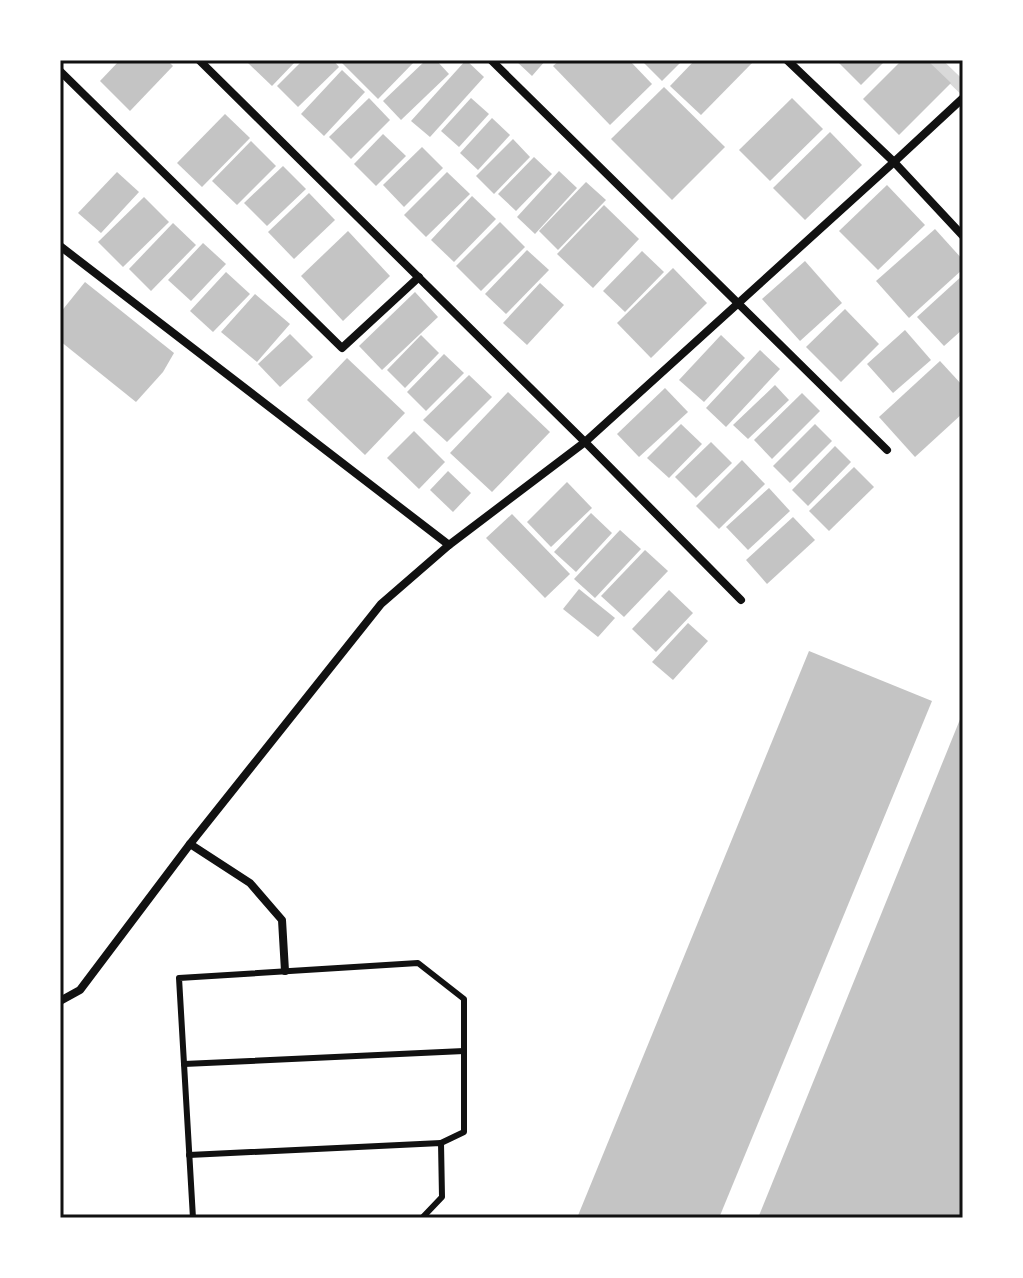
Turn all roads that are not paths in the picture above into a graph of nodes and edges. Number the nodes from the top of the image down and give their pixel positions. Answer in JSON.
{"nodes":[{"id":1,"x":199,"y":60,"type":"edge"},
{"id":2,"x":491,"y":60,"type":"edge"},
{"id":3,"x":787,"y":60,"type":"edge"},
{"id":4,"x":60,"y":71,"type":"edge"},
{"id":5,"x":963,"y":98,"type":"edge"},
{"id":6,"x":894,"y":162,"type":"junction"},
{"id":7,"x":963,"y":236,"type":"edge"},
{"id":8,"x":60,"y":246,"type":"edge"},
{"id":9,"x":419,"y":277,"type":"junction"},
{"id":10,"x":738,"y":303,"type":"junction"},
{"id":11,"x":585,"y":442,"type":"junction"},
{"id":12,"x":887,"y":450,"type":"dead end"},
{"id":13,"x":449,"y":545,"type":"junction"},
{"id":14,"x":741,"y":600,"type":"dead end"},
{"id":15,"x":190,"y":844,"type":"junction"},
{"id":16,"x":285,"y":971,"type":"junction"},
{"id":17,"x":60,"y":1001,"type":"edge"},
{"id":18,"x":464,"y":1051,"type":"junction"},
{"id":19,"x":184,"y":1064,"type":"junction"},
{"id":20,"x":441,"y":1143,"type":"junction"},
{"id":21,"x":189,"y":1155,"type":"junction"},
{"id":22,"x":193,"y":1218,"type":"edge"},
{"id":23,"x":422,"y":1218,"type":"edge"}],
"edges":[{"from":1,"to":9,"type":"street"},
{"from":2,"to":10,"type":"street"},
{"from":3,"to":6,"type":"street"},
{"from":4,"to":9,"type":"street"},
{"from":5,"to":6,"type":"street"},
{"from":6,"to":7,"type":"street"},
{"from":6,"to":10,"type":"street"},
{"from":8,"to":13,"type":"street"},
{"from":9,"to":11,"type":"street"},
{"from":10,"to":11,"type":"street"},
{"from":10,"to":12,"type":"street"},
{"from":11,"to":13,"type":"street"},
{"from":11,"to":14,"type":"street"},
{"from":13,"to":15,"type":"street"},
{"from":15,"to":16,"type":"street"},
{"from":15,"to":17,"type":"street"},
{"from":16,"to":18,"type":"lane"},
{"from":16,"to":19,"type":"lane"},
{"from":18,"to":19,"type":"lane"},
{"from":18,"to":20,"type":"lane"},
{"from":19,"to":21,"type":"lane"},
{"from":20,"to":21,"type":"lane"},
{"from":20,"to":23,"type":"lane"},
{"from":21,"to":22,"type":"lane"}]}
